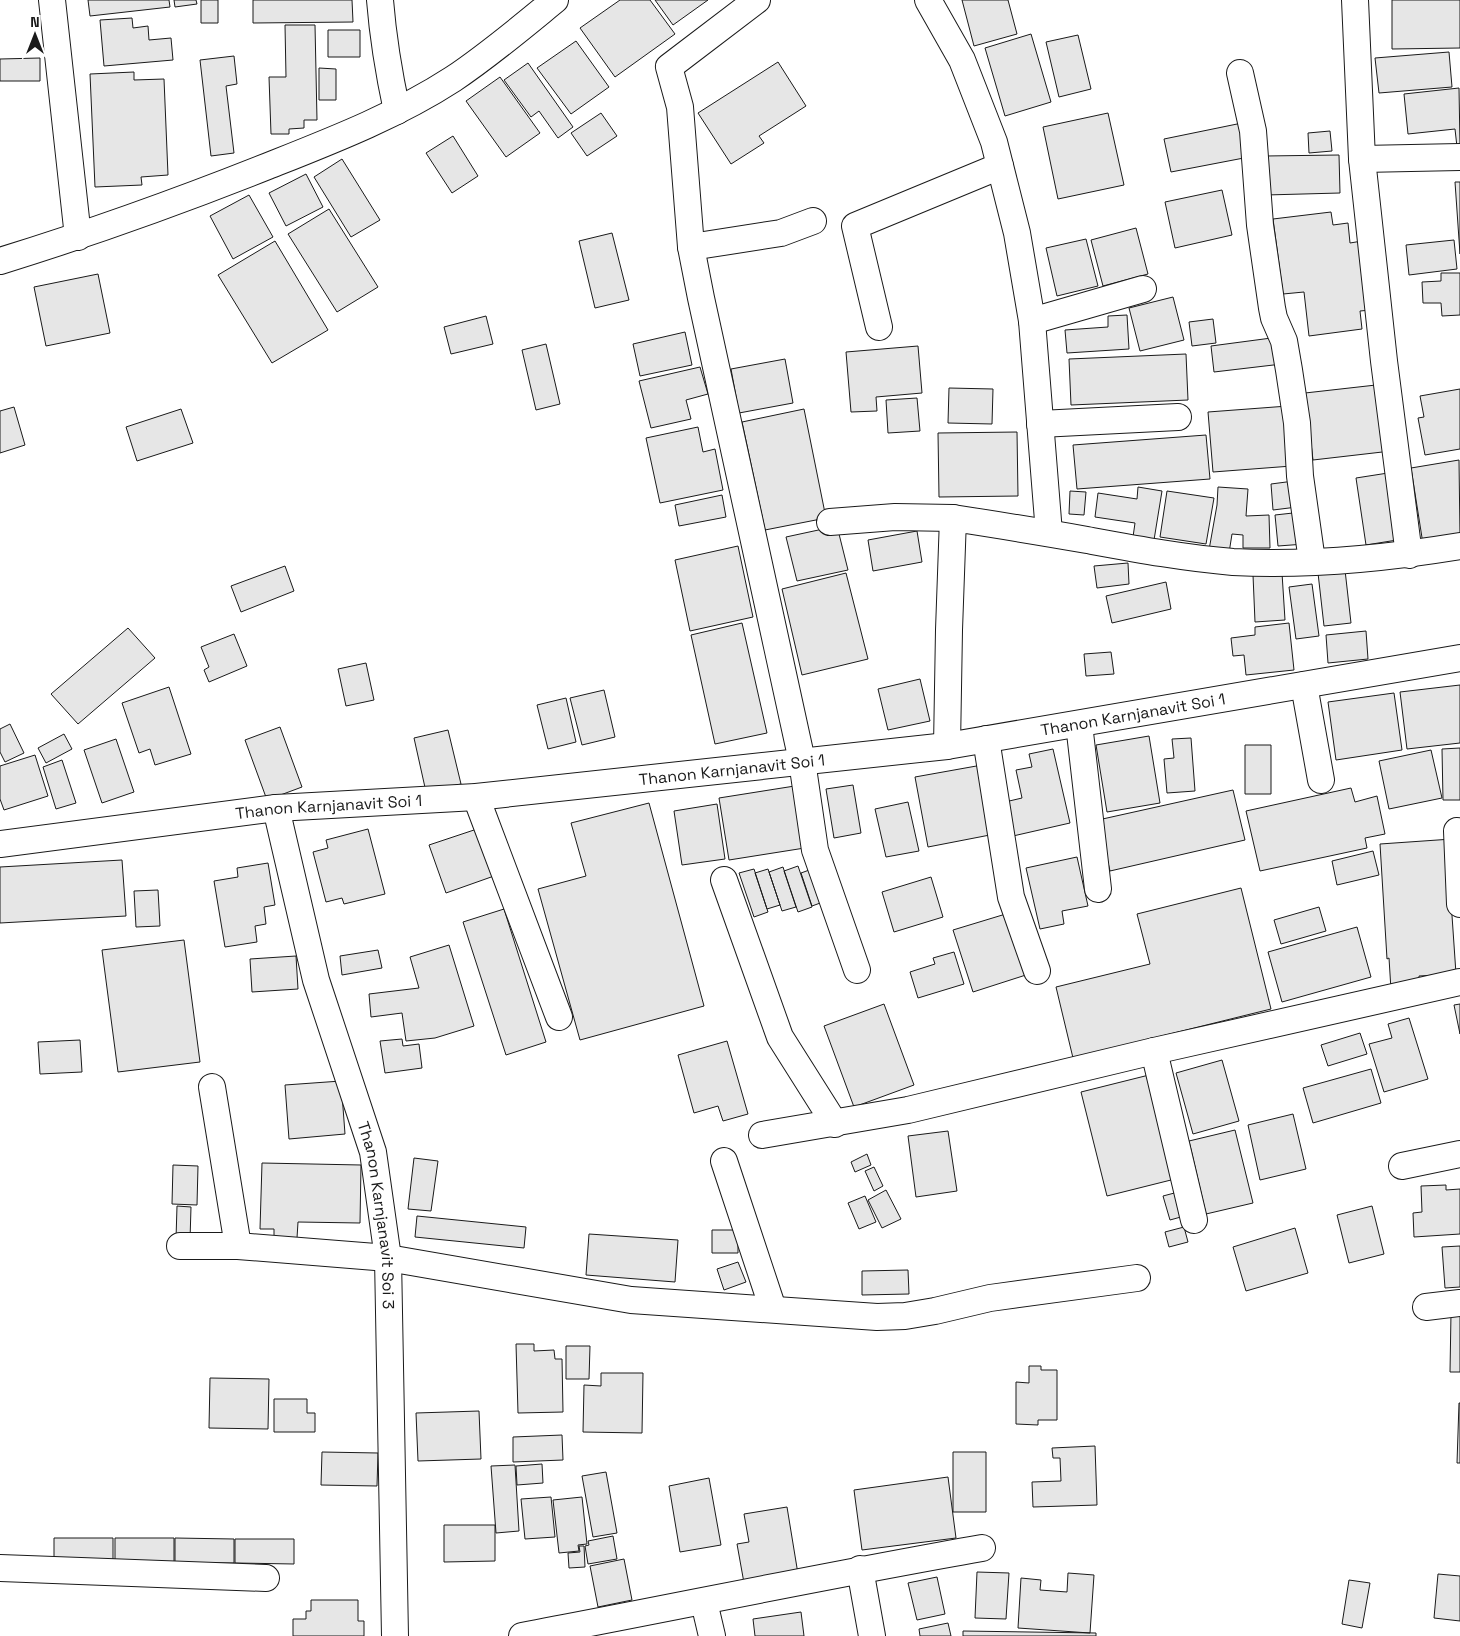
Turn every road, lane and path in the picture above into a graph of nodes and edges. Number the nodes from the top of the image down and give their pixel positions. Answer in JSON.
{"nodes":[{"id":1,"x":52,"y":0,"type":"edge"},
{"id":2,"x":380,"y":0,"type":"edge"},
{"id":3,"x":556,"y":0,"type":"edge"},
{"id":4,"x":757,"y":0,"type":"edge"},
{"id":5,"x":928,"y":0,"type":"edge"},
{"id":6,"x":1355,"y":0,"type":"edge"},
{"id":7,"x":1240,"y":73,"type":"dead end"},
{"id":8,"x":396,"y":111,"type":"junction"},
{"id":9,"x":1460,"y":157,"type":"edge"},
{"id":10,"x":1362,"y":159,"type":"junction"},
{"id":11,"x":1000,"y":166,"type":"junction"},
{"id":12,"x":813,"y":221,"type":"dead end"},
{"id":13,"x":78,"y":237,"type":"junction"},
{"id":14,"x":691,"y":247,"type":"junction"},
{"id":15,"x":0,"y":261,"type":"edge"},
{"id":16,"x":1143,"y":289,"type":"dead end"},
{"id":17,"x":1032,"y":321,"type":"junction"},
{"id":18,"x":879,"y":326,"type":"dead end"},
{"id":19,"x":1178,"y":417,"type":"dead end"},
{"id":20,"x":1040,"y":424,"type":"junction"},
{"id":21,"x":953,"y":518,"type":"junction"},
{"id":22,"x":830,"y":522,"type":"dead end"},
{"id":23,"x":1049,"y":533,"type":"junction"},
{"id":24,"x":1460,"y":546,"type":"edge"},
{"id":25,"x":1409,"y":555,"type":"junction"},
{"id":26,"x":1312,"y":561,"type":"junction"},
{"id":27,"x":1460,"y":658,"type":"edge"},
{"id":28,"x":1304,"y":685,"type":"junction"},
{"id":29,"x":1079,"y":724,"type":"junction"},
{"id":30,"x":986,"y":740,"type":"junction"},
{"id":31,"x":947,"y":746,"type":"junction"},
{"id":32,"x":802,"y":762,"type":"junction"},
{"id":33,"x":1321,"y":780,"type":"dead end"},
{"id":34,"x":476,"y":797,"type":"junction"},
{"id":35,"x":276,"y":808,"type":"junction"},
{"id":36,"x":1457,"y":831,"type":"dead end"},
{"id":37,"x":0,"y":844,"type":"edge"},
{"id":38,"x":724,"y":880,"type":"dead end"},
{"id":39,"x":1098,"y":889,"type":"dead end"},
{"id":40,"x":1460,"y":904,"type":"edge"},
{"id":41,"x":856,"y":970,"type":"dead end"},
{"id":42,"x":1036,"y":971,"type":"dead end"},
{"id":43,"x":1460,"y":982,"type":"edge"},
{"id":44,"x":559,"y":1017,"type":"dead end"},
{"id":45,"x":1154,"y":1051,"type":"junction"},
{"id":46,"x":212,"y":1087,"type":"dead end"},
{"id":47,"x":835,"y":1124,"type":"junction"},
{"id":48,"x":762,"y":1135,"type":"dead end"},
{"id":49,"x":1460,"y":1154,"type":"edge"},
{"id":50,"x":724,"y":1161,"type":"dead end"},
{"id":51,"x":1402,"y":1166,"type":"dead end"},
{"id":52,"x":1194,"y":1220,"type":"dead end"},
{"id":53,"x":180,"y":1246,"type":"dead end"},
{"id":54,"x":238,"y":1246,"type":"junction"},
{"id":55,"x":388,"y":1258,"type":"junction"},
{"id":56,"x":1136,"y":1278,"type":"dead end"},
{"id":57,"x":1460,"y":1303,"type":"edge"},
{"id":58,"x":1426,"y":1307,"type":"dead end"},
{"id":59,"x":773,"y":1309,"type":"junction"},
{"id":60,"x":982,"y":1548,"type":"dead end"},
{"id":61,"x":0,"y":1568,"type":"edge"},
{"id":62,"x":860,"y":1569,"type":"junction"},
{"id":63,"x":266,"y":1578,"type":"dead end"},
{"id":64,"x":704,"y":1602,"type":"junction"},
{"id":65,"x":538,"y":1635,"type":"edge"},
{"id":66,"x":395,"y":1636,"type":"edge"},
{"id":67,"x":712,"y":1636,"type":"edge"},
{"id":68,"x":872,"y":1636,"type":"edge"}],
"edges":[{"from":1,"to":13,"type":"street"},
{"from":2,"to":8,"type":"street"},
{"from":3,"to":8,"type":"street"},
{"from":4,"to":14,"type":"street"},
{"from":5,"to":11,"type":"street"},
{"from":6,"to":10,"type":"street"},
{"from":7,"to":26,"type":"street"},
{"from":8,"to":13,"type":"street"},
{"from":9,"to":10,"type":"street"},
{"from":10,"to":25,"type":"street"},
{"from":11,"to":17,"type":"street"},
{"from":11,"to":18,"type":"street"},
{"from":12,"to":14,"type":"street"},
{"from":13,"to":15,"type":"street"},
{"from":14,"to":32,"type":"street"},
{"from":16,"to":17,"type":"street"},
{"from":17,"to":20,"type":"street"},
{"from":19,"to":20,"type":"street"},
{"from":20,"to":23,"type":"street"},
{"from":21,"to":22,"type":"street"},
{"from":21,"to":23,"type":"street"},
{"from":21,"to":31,"type":"street"},
{"from":23,"to":26,"type":"street"},
{"from":24,"to":25,"type":"street"},
{"from":25,"to":26,"type":"street"},
{"from":27,"to":28,"type":"street","name":"Thanon Karnjanavit Soi 1"},
{"from":28,"to":29,"type":"street","name":"Thanon Karnjanavit Soi 1"},
{"from":28,"to":33,"type":"street"},
{"from":29,"to":30,"type":"street","name":"Thanon Karnjanavit Soi 1"},
{"from":29,"to":39,"type":"street"},
{"from":30,"to":31,"type":"street","name":"Thanon Karnjanavit Soi 1"},
{"from":30,"to":42,"type":"street"},
{"from":31,"to":32,"type":"street","name":"Thanon Karnjanavit Soi 1"},
{"from":32,"to":34,"type":"street","name":"Thanon Karnjanavit Soi 1"},
{"from":32,"to":41,"type":"street"},
{"from":34,"to":35,"type":"street","name":"Thanon Karnjanavit Soi 1"},
{"from":34,"to":44,"type":"street"},
{"from":35,"to":37,"type":"street","name":"Thanon Karnjanavit Soi 1"},
{"from":35,"to":55,"type":"street","name":"Thanon Karnjanavit Soi 3"},
{"from":36,"to":40,"type":"street"},
{"from":38,"to":47,"type":"street"},
{"from":43,"to":45,"type":"street"},
{"from":45,"to":47,"type":"street"},
{"from":45,"to":52,"type":"street"},
{"from":46,"to":54,"type":"street"},
{"from":47,"to":48,"type":"street"},
{"from":49,"to":51,"type":"street"},
{"from":50,"to":59,"type":"street"},
{"from":53,"to":54,"type":"street"},
{"from":54,"to":55,"type":"street"},
{"from":55,"to":59,"type":"street"},
{"from":55,"to":66,"type":"street","name":"Thanon Karnjanavit Soi 3"},
{"from":56,"to":59,"type":"street"},
{"from":57,"to":58,"type":"street"},
{"from":60,"to":62,"type":"street"},
{"from":61,"to":63,"type":"street"},
{"from":62,"to":64,"type":"street"},
{"from":62,"to":68,"type":"street"},
{"from":64,"to":65,"type":"street"},
{"from":64,"to":67,"type":"street"}]}
